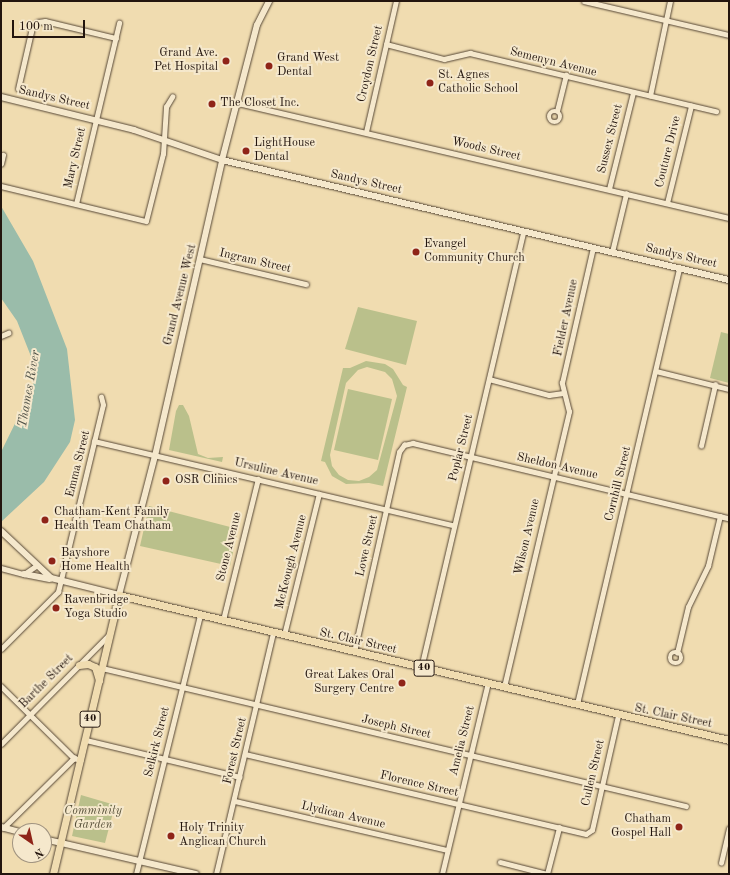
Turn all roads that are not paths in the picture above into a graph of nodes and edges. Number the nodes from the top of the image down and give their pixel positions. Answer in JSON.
{"nodes":[{"id":1,"x":269,"y":1,"type":"edge"},
{"id":2,"x":396,"y":1,"type":"edge"},
{"id":3,"x":584,"y":1,"type":"edge"},
{"id":4,"x":670,"y":1,"type":"edge"},
{"id":5,"x":666,"y":20,"type":"junction"},
{"id":6,"x":119,"y":23,"type":"dead end"},
{"id":7,"x":729,"y":35,"type":"edge"},
{"id":8,"x":116,"y":38,"type":"junction"},
{"id":9,"x":386,"y":44,"type":"junction"},
{"id":10,"x":566,"y":75,"type":"junction"},
{"id":11,"x":18,"y":88,"type":"dead end"},
{"id":12,"x":633,"y":93,"type":"junction"},
{"id":13,"x":650,"y":96,"type":"junction"},
{"id":14,"x":1,"y":97,"type":"edge"},
{"id":15,"x":172,"y":97,"type":"dead end"},
{"id":16,"x":238,"y":103,"type":"junction"},
{"id":17,"x":691,"y":106,"type":"junction"},
{"id":18,"x":557,"y":111,"type":"dead end"},
{"id":19,"x":716,"y":111,"type":"dead end"},
{"id":20,"x":95,"y":120,"type":"junction"},
{"id":21,"x":366,"y":132,"type":"junction"},
{"id":22,"x":163,"y":140,"type":"junction"},
{"id":23,"x":3,"y":155,"type":"dead end"},
{"id":24,"x":222,"y":160,"type":"junction"},
{"id":25,"x":1,"y":164,"type":"edge"},
{"id":26,"x":1,"y":186,"type":"edge"},
{"id":27,"x":609,"y":189,"type":"junction"},
{"id":28,"x":626,"y":194,"type":"junction"},
{"id":29,"x":667,"y":203,"type":"junction"},
{"id":30,"x":76,"y":204,"type":"junction"},
{"id":31,"x":729,"y":218,"type":"edge"},
{"id":32,"x":523,"y":233,"type":"junction"},
{"id":33,"x":593,"y":248,"type":"junction"},
{"id":34,"x":612,"y":252,"type":"junction"},
{"id":35,"x":200,"y":259,"type":"junction"},
{"id":36,"x":679,"y":268,"type":"junction"},
{"id":37,"x":729,"y":280,"type":"edge"},
{"id":38,"x":306,"y":284,"type":"dead end"},
{"id":39,"x":8,"y":333,"type":"dead end"},
{"id":40,"x":1,"y":336,"type":"edge"},
{"id":41,"x":656,"y":371,"type":"junction"},
{"id":42,"x":489,"y":379,"type":"junction"},
{"id":43,"x":714,"y":385,"type":"junction"},
{"id":44,"x":729,"y":389,"type":"edge"},
{"id":45,"x":563,"y":393,"type":"junction"},
{"id":46,"x":102,"y":397,"type":"dead end"},
{"id":47,"x":94,"y":441,"type":"junction"},
{"id":48,"x":404,"y":445,"type":"joint"},
{"id":49,"x":701,"y":446,"type":"dead end"},
{"id":50,"x":155,"y":456,"type":"junction"},
{"id":51,"x":470,"y":457,"type":"junction"},
{"id":52,"x":553,"y":476,"type":"junction"},
{"id":53,"x":258,"y":479,"type":"junction"},
{"id":54,"x":319,"y":494,"type":"junction"},
{"id":55,"x":626,"y":494,"type":"junction"},
{"id":56,"x":387,"y":509,"type":"junction"},
{"id":57,"x":720,"y":516,"type":"junction"},
{"id":58,"x":729,"y":518,"type":"edge"},
{"id":59,"x":453,"y":525,"type":"junction"},
{"id":60,"x":2,"y":532,"type":"edge"},
{"id":61,"x":36,"y":566,"type":"junction"},
{"id":62,"x":1,"y":568,"type":"edge"},
{"id":63,"x":24,"y":574,"type":"junction"},
{"id":64,"x":54,"y":579,"type":"junction"},
{"id":65,"x":62,"y":582,"type":"junction"},
{"id":66,"x":119,"y":595,"type":"junction"},
{"id":67,"x":200,"y":615,"type":"junction"},
{"id":68,"x":223,"y":620,"type":"junction"},
{"id":69,"x":273,"y":633,"type":"junction"},
{"id":70,"x":284,"y":635,"type":"junction"},
{"id":71,"x":108,"y":636,"type":"junction"},
{"id":72,"x":1,"y":649,"type":"edge"},
{"id":73,"x":354,"y":652,"type":"junction"},
{"id":74,"x":677,"y":653,"type":"dead end"},
{"id":75,"x":79,"y":665,"type":"junction"},
{"id":76,"x":102,"y":668,"type":"junction"},
{"id":77,"x":421,"y":668,"type":"junction"},
{"id":78,"x":99,"y":680,"type":"junction"},
{"id":79,"x":488,"y":683,"type":"junction"},
{"id":80,"x":1,"y":686,"type":"edge"},
{"id":81,"x":182,"y":687,"type":"junction"},
{"id":82,"x":504,"y":687,"type":"junction"},
{"id":83,"x":577,"y":704,"type":"junction"},
{"id":84,"x":256,"y":705,"type":"junction"},
{"id":85,"x":30,"y":714,"type":"junction"},
{"id":86,"x":618,"y":716,"type":"junction"},
{"id":87,"x":729,"y":739,"type":"edge"},
{"id":88,"x":86,"y":740,"type":"junction"},
{"id":89,"x":1,"y":744,"type":"edge"},
{"id":90,"x":245,"y":754,"type":"junction"},
{"id":91,"x":471,"y":756,"type":"junction"},
{"id":92,"x":165,"y":758,"type":"junction"},
{"id":93,"x":77,"y":759,"type":"junction"},
{"id":94,"x":240,"y":777,"type":"junction"},
{"id":95,"x":602,"y":786,"type":"junction"},
{"id":96,"x":235,"y":801,"type":"junction"},
{"id":97,"x":458,"y":804,"type":"junction"},
{"id":98,"x":686,"y":806,"type":"dead end"},
{"id":99,"x":2,"y":828,"type":"edge"},
{"id":100,"x":559,"y":828,"type":"junction"},
{"id":101,"x":729,"y":829,"type":"edge"},
{"id":102,"x":12,"y":830,"type":"edge"},
{"id":103,"x":588,"y":833,"type":"joint"},
{"id":104,"x":52,"y":841,"type":"edge"},
{"id":105,"x":60,"y":843,"type":"junction"},
{"id":106,"x":447,"y":850,"type":"junction"},
{"id":107,"x":140,"y":861,"type":"junction"},
{"id":108,"x":500,"y":862,"type":"dead end"},
{"id":109,"x":721,"y":863,"type":"dead end"},
{"id":110,"x":53,"y":874,"type":"edge"},
{"id":111,"x":136,"y":874,"type":"edge"},
{"id":112,"x":196,"y":874,"type":"edge"},
{"id":113,"x":216,"y":874,"type":"edge"},
{"id":114,"x":442,"y":874,"type":"edge"},
{"id":115,"x":547,"y":874,"type":"edge"}],
"edges":[{"from":1,"to":16,"type":"street","name":"Grand Avenue West"},
{"from":2,"to":9,"type":"street","name":"Croydon Street"},
{"from":3,"to":5,"type":"street"},
{"from":4,"to":5,"type":"street"},
{"from":5,"to":7,"type":"street"},
{"from":5,"to":13,"type":"street"},
{"from":6,"to":8,"type":"street","name":"Mary Street"},
{"from":8,"to":11,"type":"street"},
{"from":8,"to":20,"type":"street","name":"Mary Street"},
{"from":9,"to":10,"type":"street","name":"Semenyn Avenue"},
{"from":9,"to":21,"type":"street","name":"Croydon Street"},
{"from":10,"to":12,"type":"street","name":"Semenyn Avenue"},
{"from":10,"to":18,"type":"street"},
{"from":12,"to":13,"type":"street","name":"Semenyn Avenue"},
{"from":12,"to":27,"type":"street","name":"Sussex Street"},
{"from":13,"to":17,"type":"street","name":"Semenyn Avenue"},
{"from":14,"to":20,"type":"street","name":"Sandys Street"},
{"from":15,"to":22,"type":"street"},
{"from":16,"to":21,"type":"street","name":"Woods Street"},
{"from":16,"to":24,"type":"street","name":"Grand Avenue West"},
{"from":17,"to":19,"type":"street","name":"Semenyn Avenue"},
{"from":17,"to":29,"type":"street","name":"Couture Drive"},
{"from":20,"to":22,"type":"street","name":"Sandys Street"},
{"from":20,"to":30,"type":"street","name":"Mary Street"},
{"from":21,"to":27,"type":"street","name":"Woods Street"},
{"from":22,"to":24,"type":"street","name":"Sandys Street"},
{"from":22,"to":30,"type":"street"},
{"from":23,"to":25,"type":"street"},
{"from":24,"to":32,"type":"street","name":"Sandys Street"},
{"from":24,"to":35,"type":"street","name":"Grand Avenue West"},
{"from":26,"to":30,"type":"street"},
{"from":27,"to":28,"type":"street","name":"Woods Street"},
{"from":28,"to":29,"type":"street","name":"Woods Street"},
{"from":28,"to":34,"type":"street"},
{"from":29,"to":31,"type":"street","name":"Woods Street"},
{"from":32,"to":33,"type":"street","name":"Sandys Street"},
{"from":32,"to":42,"type":"street","name":"Poplar Street"},
{"from":33,"to":34,"type":"street","name":"Sandys Street"},
{"from":33,"to":45,"type":"street","name":"Fielder Avenue"},
{"from":34,"to":36,"type":"street","name":"Sandys Street"},
{"from":35,"to":38,"type":"street","name":"Ingram Street"},
{"from":35,"to":50,"type":"street","name":"Grand Avenue West"},
{"from":36,"to":37,"type":"street","name":"Sandys Street"},
{"from":36,"to":41,"type":"street","name":"Cornhill Street"},
{"from":39,"to":40,"type":"street"},
{"from":41,"to":43,"type":"street"},
{"from":41,"to":55,"type":"street","name":"Cornhill Street"},
{"from":42,"to":45,"type":"street"},
{"from":42,"to":51,"type":"street","name":"Poplar Street"},
{"from":43,"to":44,"type":"street"},
{"from":43,"to":49,"type":"street"},
{"from":45,"to":52,"type":"street","name":"Wilson Avenue"},
{"from":46,"to":47,"type":"street","name":"Emma Street"},
{"from":47,"to":50,"type":"street","name":"Ursuline Avenue"},
{"from":47,"to":65,"type":"street","name":"Emma Street"},
{"from":48,"to":51,"type":"street","name":"Sheldon Avenue"},
{"from":48,"to":56,"type":"street","name":"Lowe Street"},
{"from":50,"to":53,"type":"street","name":"Ursuline Avenue"},
{"from":50,"to":66,"type":"street","name":"Grand Avenue West"},
{"from":51,"to":52,"type":"street","name":"Sheldon Avenue"},
{"from":51,"to":59,"type":"street","name":"Poplar Street"},
{"from":52,"to":55,"type":"street","name":"Sheldon Avenue"},
{"from":52,"to":82,"type":"street","name":"Wilson Avenue"},
{"from":53,"to":54,"type":"street","name":"Ursuline Avenue"},
{"from":53,"to":68,"type":"street","name":"Stone Avenue"},
{"from":54,"to":56,"type":"street","name":"Ursuline Avenue"},
{"from":54,"to":70,"type":"street","name":"McKeough Avenue"},
{"from":55,"to":57,"type":"street","name":"Sheldon Avenue"},
{"from":55,"to":83,"type":"street","name":"Cornhill Street"},
{"from":56,"to":59,"type":"street","name":"Ursuline Avenue"},
{"from":56,"to":73,"type":"street","name":"Lowe Street"},
{"from":57,"to":58,"type":"street","name":"Sheldon Avenue"},
{"from":57,"to":74,"type":"street"},
{"from":59,"to":77,"type":"street","name":"Poplar Street"},
{"from":60,"to":61,"type":"street"},
{"from":61,"to":63,"type":"street"},
{"from":61,"to":64,"type":"street"},
{"from":62,"to":63,"type":"street"},
{"from":63,"to":64,"type":"street"},
{"from":64,"to":65,"type":"street","name":"St. Clair Street"},
{"from":65,"to":66,"type":"street","name":"St. Clair Street"},
{"from":65,"to":72,"type":"street","name":"Emma Street"},
{"from":66,"to":67,"type":"main road","name":"St. Clair Street","number":"40"},
{"from":66,"to":71,"type":"main road","number":"40"},
{"from":67,"to":68,"type":"main road","name":"St. Clair Street","number":"40"},
{"from":67,"to":81,"type":"street","name":"Selkirk Street"},
{"from":68,"to":69,"type":"main road","name":"St. Clair Street","number":"40"},
{"from":69,"to":70,"type":"main road","name":"St. Clair Street","number":"40"},
{"from":69,"to":84,"type":"street","name":"Forest Street"},
{"from":70,"to":73,"type":"main road","name":"St. Clair Street","number":"40"},
{"from":71,"to":75,"type":"street","name":"Barthe Street"},
{"from":71,"to":76,"type":"main road","number":"40"},
{"from":73,"to":77,"type":"main road","name":"St. Clair Street","number":"40"},
{"from":75,"to":78,"type":"main road"},
{"from":75,"to":85,"type":"street","name":"Barthe Street"},
{"from":76,"to":78,"type":"main road","number":"40"},
{"from":76,"to":81,"type":"street","name":"Joseph Street"},
{"from":77,"to":79,"type":"main road","name":"St. Clair Street","number":"40"},
{"from":78,"to":88,"type":"main road","number":"40"},
{"from":79,"to":82,"type":"main road","name":"St. Clair Street","number":"40"},
{"from":79,"to":91,"type":"street","name":"Amelia Street"},
{"from":80,"to":85,"type":"street"},
{"from":81,"to":84,"type":"street","name":"Joseph Street"},
{"from":81,"to":92,"type":"street","name":"Selkirk Street"},
{"from":82,"to":83,"type":"main road","name":"St. Clair Street","number":"40"},
{"from":83,"to":86,"type":"main road","name":"St. Clair Street","number":"40"},
{"from":84,"to":90,"type":"street","name":"Forest Street"},
{"from":84,"to":91,"type":"street","name":"Joseph Street"},
{"from":85,"to":89,"type":"street","name":"Barthe Street"},
{"from":85,"to":93,"type":"street"},
{"from":86,"to":87,"type":"main road","name":"St. Clair Street","number":"40"},
{"from":86,"to":95,"type":"street","name":"Cullen Street"},
{"from":88,"to":92,"type":"street"},
{"from":88,"to":93,"type":"main road","number":"40"},
{"from":90,"to":94,"type":"street","name":"Forest Street"},
{"from":90,"to":97,"type":"street","name":"Florence Street"},
{"from":91,"to":95,"type":"street","name":"Joseph Street"},
{"from":91,"to":97,"type":"street","name":"Amelia Street"},
{"from":92,"to":94,"type":"street"},
{"from":92,"to":107,"type":"street","name":"Selkirk Street"},
{"from":93,"to":99,"type":"street"},
{"from":93,"to":105,"type":"main road","number":"40"},
{"from":94,"to":96,"type":"street","name":"Forest Street"},
{"from":95,"to":98,"type":"street","name":"Joseph Street"},
{"from":95,"to":103,"type":"street","name":"Cullen Street"},
{"from":96,"to":106,"type":"street","name":"Llydican Avenue"},
{"from":96,"to":113,"type":"street","name":"Forest Street"},
{"from":97,"to":100,"type":"street","name":"Florence Street"},
{"from":97,"to":106,"type":"street","name":"Amelia Street"},
{"from":99,"to":102,"type":"street"},
{"from":100,"to":103,"type":"street","name":"Florence Street"},
{"from":100,"to":115,"type":"street"},
{"from":101,"to":109,"type":"street"},
{"from":104,"to":105,"type":"street"},
{"from":105,"to":107,"type":"street"},
{"from":105,"to":110,"type":"main road","number":"40"},
{"from":106,"to":114,"type":"street","name":"Amelia Street"},
{"from":107,"to":111,"type":"street","name":"Selkirk Street"},
{"from":107,"to":112,"type":"street"},
{"from":108,"to":115,"type":"street"}]}
